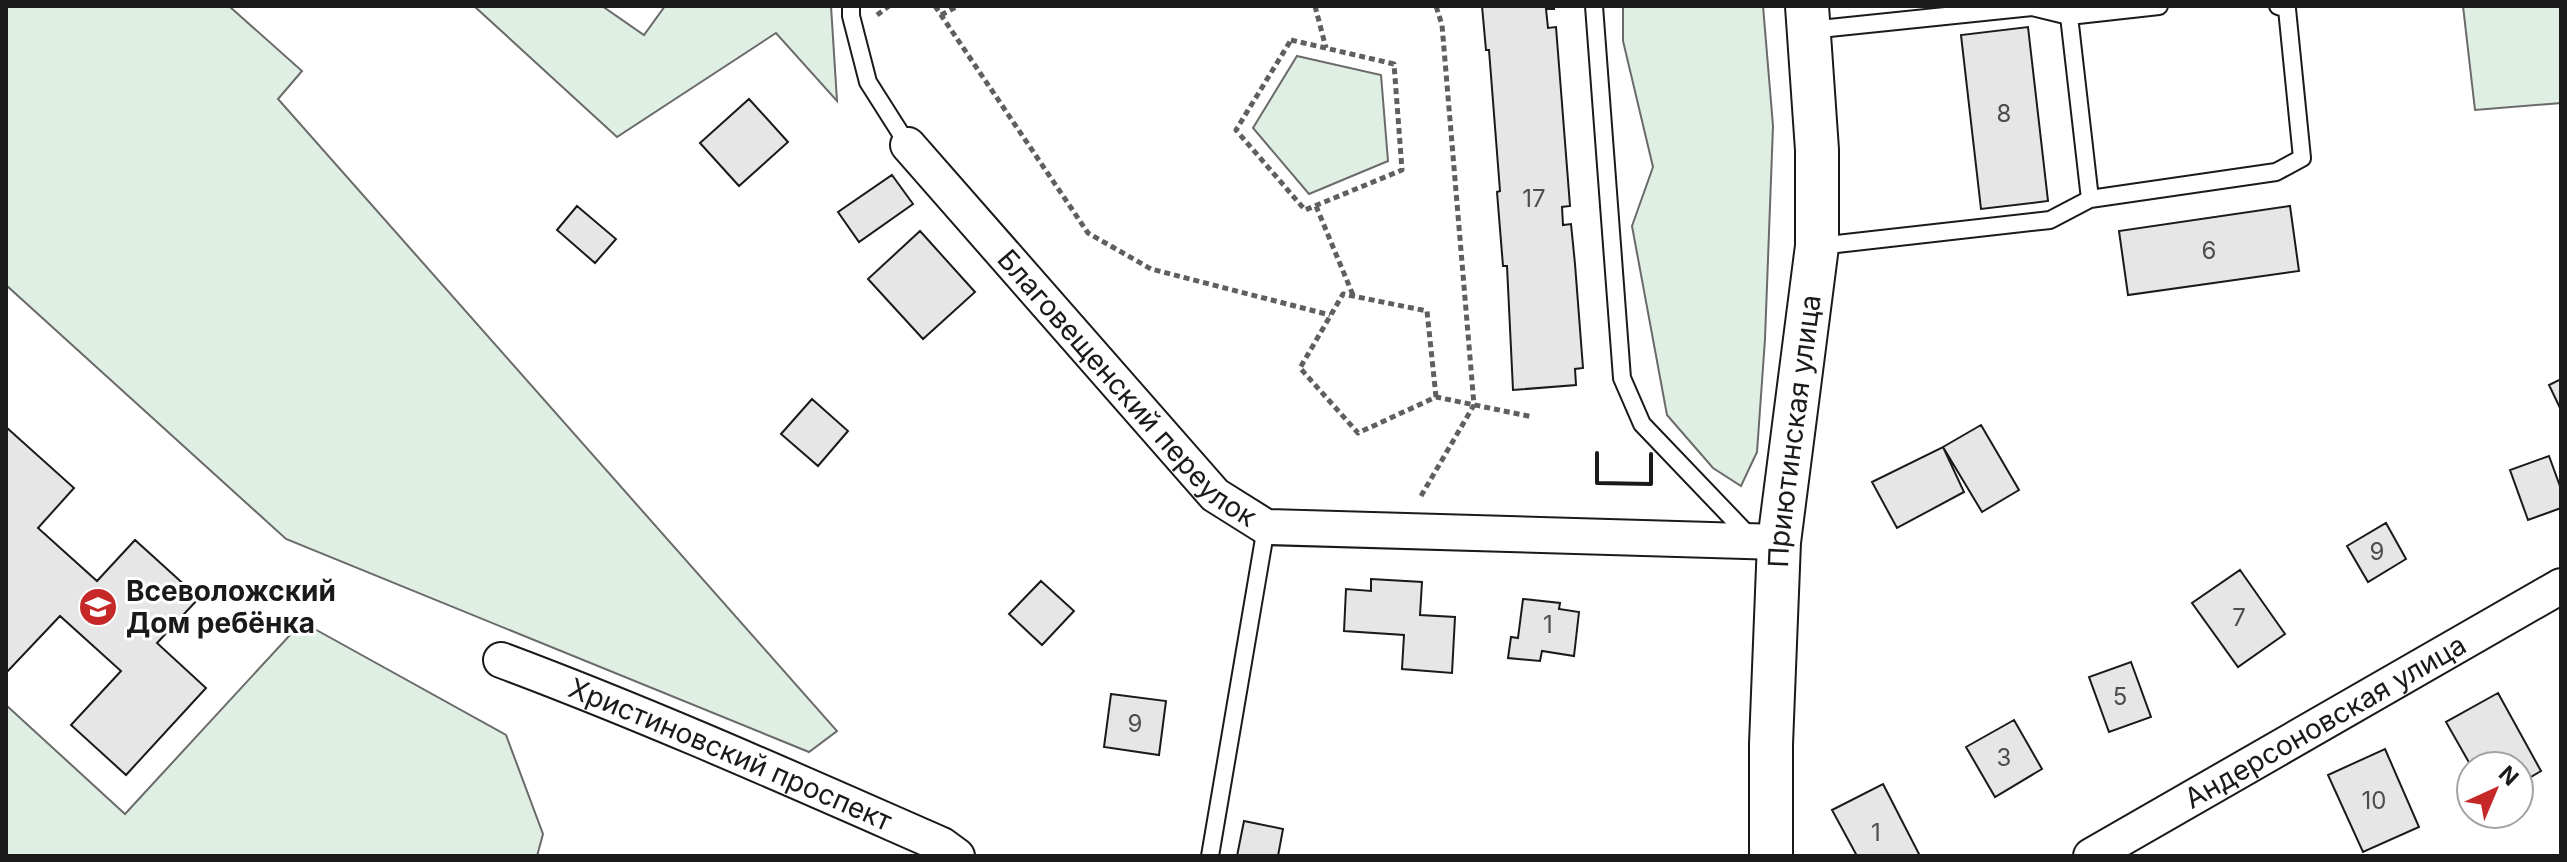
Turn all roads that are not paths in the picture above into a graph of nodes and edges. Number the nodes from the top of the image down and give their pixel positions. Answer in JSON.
{"nodes":[{"id":1,"x":851,"y":6,"type":"edge"},
{"id":2,"x":1594,"y":6,"type":"edge"},
{"id":3,"x":2159,"y":6,"type":"edge"},
{"id":4,"x":2278,"y":6,"type":"edge"},
{"id":5,"x":2069,"y":16,"type":"junction"},
{"id":6,"x":1808,"y":18,"type":"edge"},
{"id":7,"x":908,"y":145,"type":"joint"},
{"id":8,"x":2090,"y":199,"type":"junction"},
{"id":9,"x":1817,"y":246,"type":"junction"},
{"id":10,"x":1266,"y":527,"type":"junction"},
{"id":11,"x":1767,"y":542,"type":"junction"},
{"id":12,"x":2561,"y":586,"type":"edge"},
{"id":13,"x":501,"y":660,"type":"dead end"},
{"id":14,"x":957,"y":856,"type":"edge"},
{"id":15,"x":1210,"y":856,"type":"edge"},
{"id":16,"x":1771,"y":856,"type":"edge"},
{"id":17,"x":2091,"y":856,"type":"edge"}],
"edges":[{"from":1,"to":7,"type":"lane"},
{"from":2,"to":11,"type":"lane"},
{"from":3,"to":5,"type":"lane"},
{"from":4,"to":8,"type":"lane"},
{"from":5,"to":6,"type":"lane"},
{"from":5,"to":8,"type":"lane"},
{"from":6,"to":9,"type":"street","name":"Приютинская улица"},
{"from":7,"to":10,"type":"street","name":"Благовещенский переулок"},
{"from":8,"to":9,"type":"lane"},
{"from":9,"to":11,"type":"street","name":"Приютинская улица"},
{"from":10,"to":11,"type":"street","name":"Благовещенский переулок"},
{"from":10,"to":15,"type":"lane"},
{"from":11,"to":16,"type":"street","name":"Приютинская улица"},
{"from":12,"to":17,"type":"street","name":"Андерсоновская улица"},
{"from":13,"to":14,"type":"street","name":"Христиновский проспект"}]}
